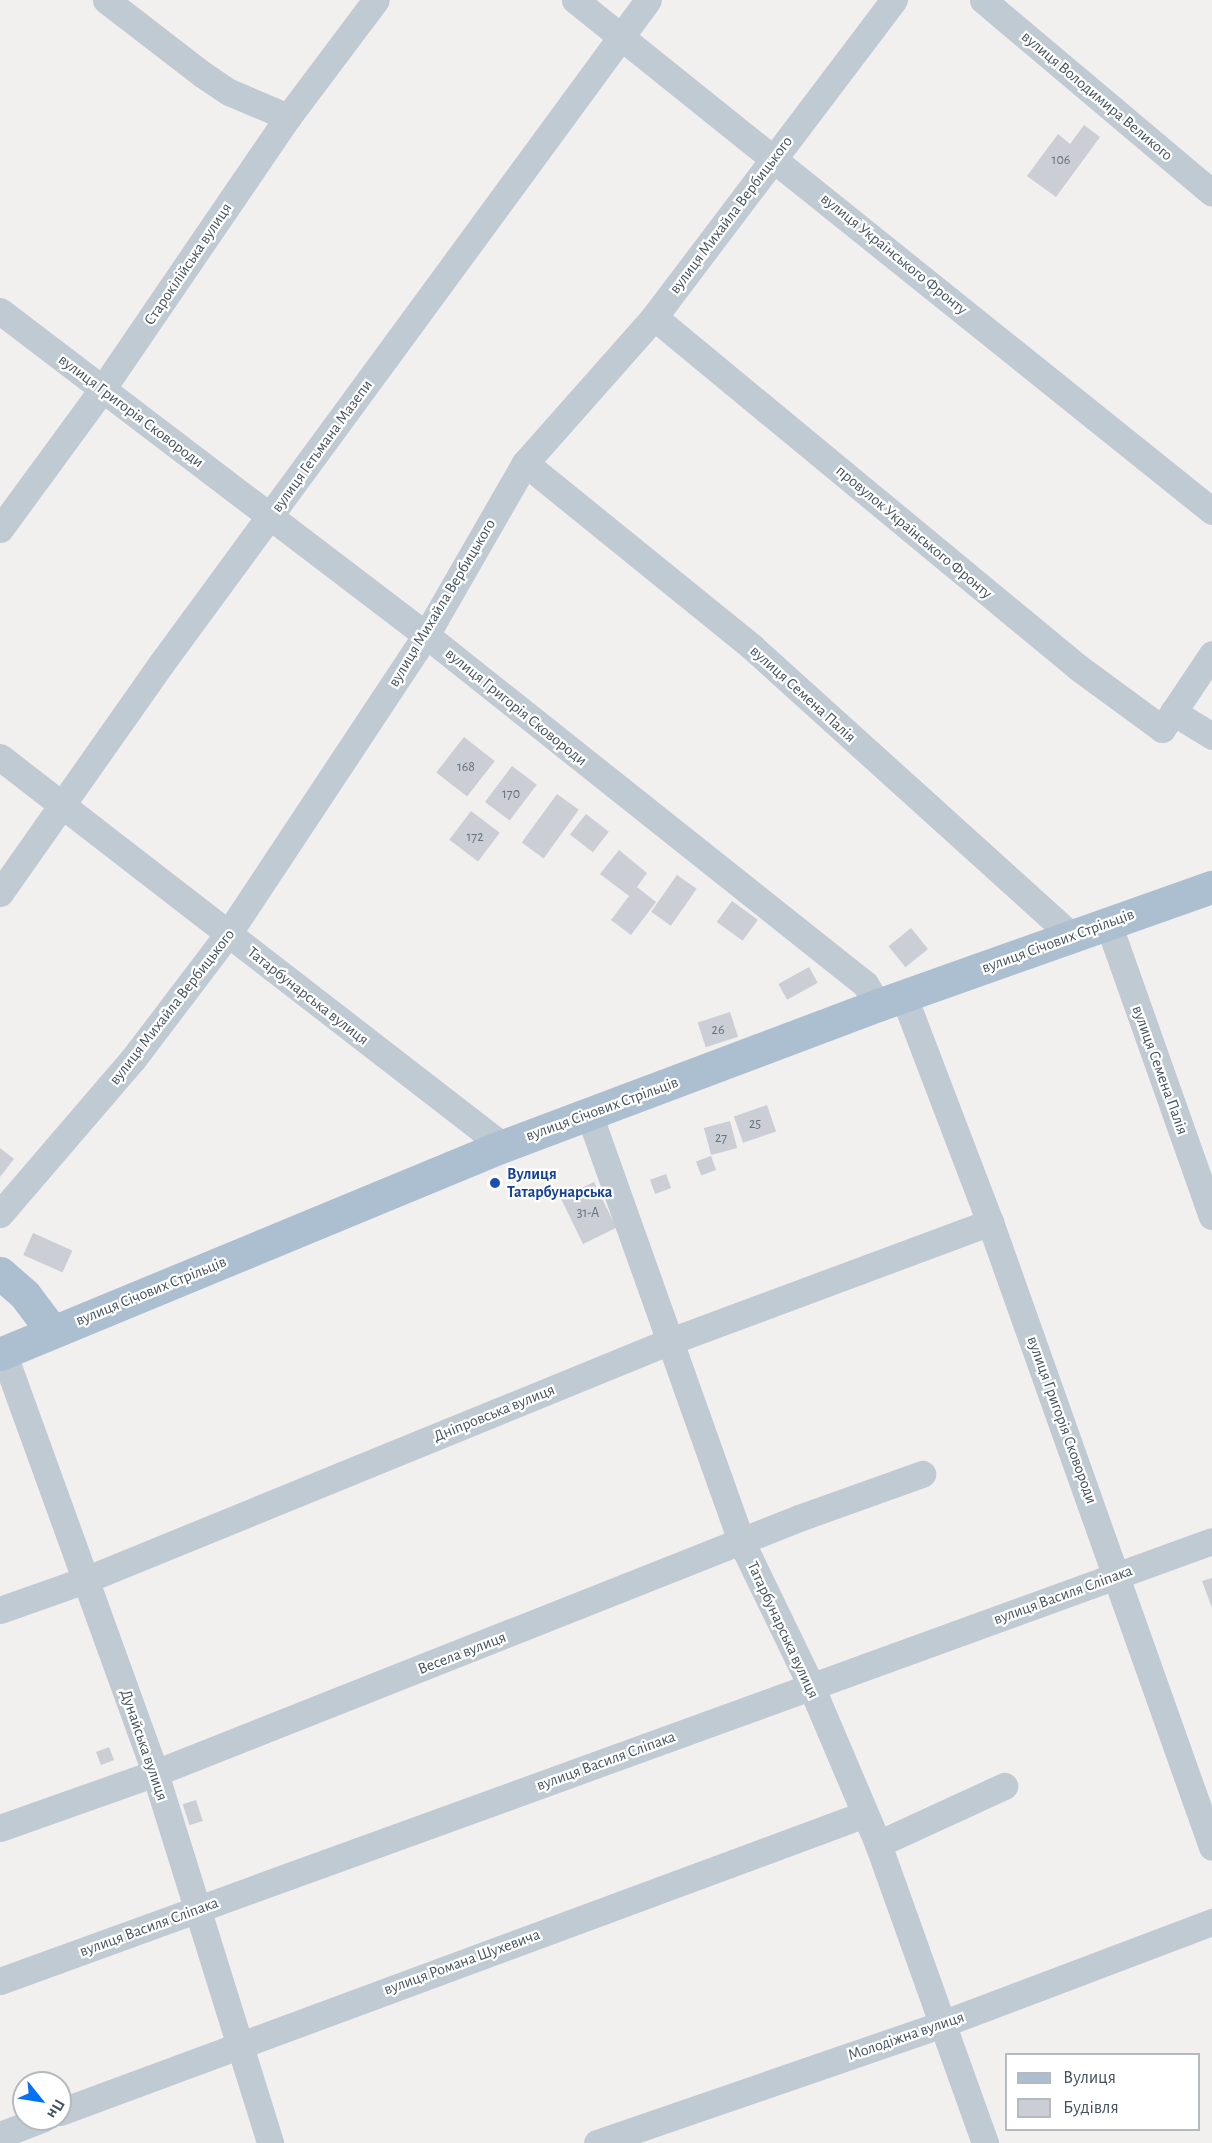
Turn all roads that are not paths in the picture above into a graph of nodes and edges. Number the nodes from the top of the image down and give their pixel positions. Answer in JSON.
{"nodes":[{"id":1,"x":106,"y":0,"type":"edge"},
{"id":2,"x":376,"y":0,"type":"edge"},
{"id":3,"x":575,"y":0,"type":"edge"},
{"id":4,"x":648,"y":0,"type":"edge"},
{"id":5,"x":894,"y":0,"type":"edge"},
{"id":6,"x":983,"y":0,"type":"edge"},
{"id":7,"x":622,"y":36,"type":"junction"},
{"id":8,"x":288,"y":117,"type":"junction"},
{"id":9,"x":774,"y":158,"type":"junction"},
{"id":10,"x":1212,"y":193,"type":"edge"},
{"id":11,"x":0,"y":311,"type":"edge"},
{"id":12,"x":654,"y":317,"type":"junction"},
{"id":13,"x":101,"y":391,"type":"junction"},
{"id":14,"x":525,"y":463,"type":"junction"},
{"id":15,"x":1212,"y":511,"type":"edge"},
{"id":16,"x":272,"y":515,"type":"junction"},
{"id":17,"x":0,"y":529,"type":"edge"},
{"id":18,"x":426,"y":635,"type":"junction"},
{"id":19,"x":1212,"y":654,"type":"edge"},
{"id":20,"x":1173,"y":712,"type":"junction"},
{"id":21,"x":1212,"y":736,"type":"edge"},
{"id":22,"x":0,"y":757,"type":"edge"},
{"id":23,"x":62,"y":808,"type":"junction"},
{"id":24,"x":1212,"y":887,"type":"edge"},
{"id":25,"x":0,"y":893,"type":"edge"},
{"id":26,"x":1107,"y":923,"type":"junction"},
{"id":27,"x":228,"y":934,"type":"junction"},
{"id":28,"x":1072,"y":936,"type":"junction"},
{"id":29,"x":891,"y":1001,"type":"junction"},
{"id":30,"x":590,"y":1114,"type":"junction"},
{"id":31,"x":503,"y":1146,"type":"junction"},
{"id":32,"x":0,"y":1214,"type":"edge"},
{"id":33,"x":1212,"y":1216,"type":"edge"},
{"id":34,"x":990,"y":1222,"type":"junction"},
{"id":35,"x":0,"y":1273,"type":"edge"},
{"id":36,"x":53,"y":1332,"type":"junction"},
{"id":37,"x":668,"y":1342,"type":"junction"},
{"id":38,"x":2,"y":1353,"type":"edge"},
{"id":39,"x":922,"y":1474,"type":"dead end"},
{"id":40,"x":1212,"y":1540,"type":"edge"},
{"id":41,"x":742,"y":1543,"type":"junction"},
{"id":42,"x":1118,"y":1575,"type":"junction"},
{"id":43,"x":86,"y":1580,"type":"junction"},
{"id":44,"x":0,"y":1610,"type":"edge"},
{"id":45,"x":811,"y":1686,"type":"junction"},
{"id":46,"x":155,"y":1773,"type":"junction"},
{"id":47,"x":1004,"y":1786,"type":"dead end"},
{"id":48,"x":865,"y":1814,"type":"junction"},
{"id":49,"x":0,"y":1828,"type":"edge"},
{"id":50,"x":878,"y":1844,"type":"junction"},
{"id":51,"x":1212,"y":1847,"type":"edge"},
{"id":52,"x":196,"y":1910,"type":"junction"},
{"id":53,"x":1212,"y":1922,"type":"edge"},
{"id":54,"x":0,"y":1981,"type":"edge"},
{"id":55,"x":942,"y":2024,"type":"junction"},
{"id":56,"x":239,"y":2044,"type":"junction"},
{"id":57,"x":72,"y":2107,"type":"edge"},
{"id":58,"x":270,"y":2143,"type":"edge"},
{"id":59,"x":597,"y":2143,"type":"edge"},
{"id":60,"x":985,"y":2143,"type":"edge"}],
"edges":[{"from":1,"to":8,"type":"street"},
{"from":2,"to":8,"type":"street","name":"Старокілійська вулиця"},
{"from":3,"to":7,"type":"street","name":"вулиця Українського Фронту"},
{"from":4,"to":7,"type":"street","name":"вулиця Гетьмана Мазепи"},
{"from":5,"to":9,"type":"street","name":"вулиця Михайла Вербицького"},
{"from":6,"to":10,"type":"street","name":"вулиця Володимира Великого"},
{"from":7,"to":9,"type":"street","name":"вулиця Українського Фронту"},
{"from":7,"to":16,"type":"street","name":"вулиця Гетьмана Мазепи"},
{"from":8,"to":13,"type":"street","name":"Старокілійська вулиця"},
{"from":9,"to":12,"type":"street","name":"вулиця Михайла Вербицького"},
{"from":9,"to":15,"type":"street","name":"вулиця Українського Фронту"},
{"from":11,"to":13,"type":"street","name":"вулиця Григорія Сковороди"},
{"from":12,"to":14,"type":"street","name":"вулиця Михайла Вербицького"},
{"from":12,"to":20,"type":"street","name":"провулок Українського Фронту"},
{"from":13,"to":16,"type":"street","name":"вулиця Григорія Сковороди"},
{"from":13,"to":17,"type":"street","name":"Старокілійська вулиця"},
{"from":14,"to":18,"type":"street","name":"вулиця Михайла Вербицького"},
{"from":14,"to":28,"type":"street","name":"вулиця Семена Палія"},
{"from":16,"to":18,"type":"street","name":"вулиця Григорія Сковороди"},
{"from":16,"to":23,"type":"street","name":"вулиця Гетьмана Мазепи"},
{"from":18,"to":27,"type":"street","name":"вулиця Михайла Вербицького"},
{"from":18,"to":29,"type":"street","name":"вулиця Григорія Сковороди"},
{"from":19,"to":20,"type":"street","name":"провулок Українського Фронту"},
{"from":20,"to":21,"type":"street"},
{"from":22,"to":23,"type":"street","name":"Татарбунарська вулиця"},
{"from":23,"to":25,"type":"street","name":"вулиця Гетьмана Мазепи"},
{"from":23,"to":27,"type":"street","name":"Татарбунарська вулиця"},
{"from":24,"to":26,"type":"main road","name":"вулиця Січових Стрільців"},
{"from":26,"to":28,"type":"main road","name":"вулиця Січових Стрільців"},
{"from":26,"to":33,"type":"street","name":"вулиця Семена Палія"},
{"from":27,"to":31,"type":"street","name":"Татарбунарська вулиця"},
{"from":27,"to":32,"type":"street","name":"вулиця Михайла Вербицького"},
{"from":28,"to":29,"type":"main road","name":"вулиця Січових Стрільців"},
{"from":29,"to":30,"type":"main road","name":"вулиця Січових Стрільців"},
{"from":29,"to":34,"type":"street","name":"вулиця Григорія Сковороди"},
{"from":30,"to":31,"type":"main road","name":"вулиця Січових Стрільців"},
{"from":30,"to":37,"type":"street","name":"Татарбунарська вулиця"},
{"from":31,"to":36,"type":"main road","name":"вулиця Січових Стрільців"},
{"from":34,"to":37,"type":"street","name":"Дніпровська вулиця"},
{"from":34,"to":42,"type":"street","name":"вулиця Григорія Сковороди"},
{"from":35,"to":36,"type":"main road"},
{"from":36,"to":38,"type":"main road","name":"вулиця Січових Стрільців"},
{"from":37,"to":41,"type":"street","name":"Татарбунарська вулиця"},
{"from":37,"to":43,"type":"street","name":"Дніпровська вулиця"},
{"from":38,"to":43,"type":"street","name":"Дунайська вулиця"},
{"from":39,"to":41,"type":"street","name":"Весела вулиця"},
{"from":40,"to":42,"type":"street","name":"вулиця Василя Сліпака"},
{"from":41,"to":45,"type":"street","name":"Татарбунарська вулиця"},
{"from":41,"to":46,"type":"street","name":"Весела вулиця"},
{"from":42,"to":45,"type":"street","name":"вулиця Василя Сліпака"},
{"from":42,"to":51,"type":"street","name":"вулиця Григорія Сковороди"},
{"from":43,"to":44,"type":"street","name":"Дніпровська вулиця"},
{"from":43,"to":46,"type":"street","name":"Дунайська вулиця"},
{"from":45,"to":48,"type":"street","name":"Татарбунарська вулиця"},
{"from":45,"to":52,"type":"street","name":"вулиця Василя Сліпака"},
{"from":46,"to":49,"type":"street","name":"Весела вулиця"},
{"from":46,"to":52,"type":"street","name":"Дунайська вулиця"},
{"from":47,"to":50,"type":"street"},
{"from":48,"to":50,"type":"street","name":"Татарбунарська вулиця"},
{"from":48,"to":56,"type":"street","name":"вулиця Романа Шухевича"},
{"from":50,"to":55,"type":"street","name":"Татарбунарська вулиця"},
{"from":52,"to":54,"type":"street","name":"вулиця Василя Сліпака"},
{"from":52,"to":56,"type":"street","name":"Дунайська вулиця"},
{"from":53,"to":55,"type":"street","name":"Молодіжна вулиця"},
{"from":55,"to":59,"type":"street","name":"Молодіжна вулиця"},
{"from":55,"to":60,"type":"street","name":"Татарбунарська вулиця"},
{"from":56,"to":57,"type":"street","name":"вулиця Романа Шухевича"},
{"from":56,"to":58,"type":"street","name":"Дунайська вулиця"}]}
